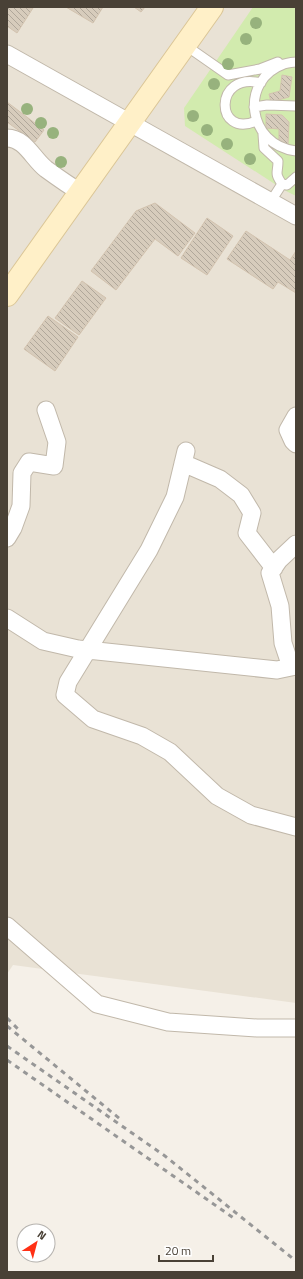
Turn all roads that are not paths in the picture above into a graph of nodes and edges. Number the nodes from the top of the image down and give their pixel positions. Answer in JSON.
{"nodes":[{"id":1,"x":212,"y":7,"type":"edge"},
{"id":2,"x":185,"y":45,"type":"junction"},
{"id":3,"x":7,"y":54,"type":"edge"},
{"id":4,"x":296,"y":57,"type":"edge"},
{"id":5,"x":296,"y":62,"type":"edge"},
{"id":6,"x":261,"y":83,"type":"junction"},
{"id":7,"x":296,"y":106,"type":"edge"},
{"id":8,"x":254,"y":107,"type":"junction"},
{"id":9,"x":256,"y":121,"type":"junction"},
{"id":10,"x":130,"y":122,"type":"junction"},
{"id":11,"x":263,"y":134,"type":"junction"},
{"id":12,"x":7,"y":138,"type":"edge"},
{"id":13,"x":296,"y":151,"type":"edge"},
{"id":14,"x":296,"y":177,"type":"edge"},
{"id":15,"x":282,"y":184,"type":"junction"},
{"id":16,"x":80,"y":192,"type":"junction"},
{"id":17,"x":271,"y":201,"type":"junction"},
{"id":18,"x":296,"y":216,"type":"edge"},
{"id":19,"x":7,"y":295,"type":"edge"},
{"id":20,"x":46,"y":410,"type":"dead end"},
{"id":21,"x":296,"y":416,"type":"edge"},
{"id":22,"x":296,"y":444,"type":"edge"},
{"id":23,"x":7,"y":538,"type":"edge"},
{"id":24,"x":296,"y":544,"type":"edge"},
{"id":25,"x":274,"y":568,"type":"junction"},
{"id":26,"x":7,"y":618,"type":"edge"},
{"id":27,"x":87,"y":650,"type":"junction"},
{"id":28,"x":293,"y":667,"type":"edge"},
{"id":29,"x":296,"y":827,"type":"edge"},
{"id":30,"x":7,"y":926,"type":"edge"},
{"id":31,"x":296,"y":1028,"type":"edge"}],
"edges":[{"from":1,"to":2,"type":"main road"},
{"from":2,"to":4,"type":"lane"},
{"from":2,"to":10,"type":"main road"},
{"from":3,"to":10,"type":"street"},
{"from":5,"to":6,"type":"lane"},
{"from":6,"to":8,"type":"lane"},
{"from":6,"to":9,"type":"lane"},
{"from":7,"to":8,"type":"lane"},
{"from":8,"to":9,"type":"lane"},
{"from":9,"to":11,"type":"lane"},
{"from":10,"to":16,"type":"main road"},
{"from":10,"to":17,"type":"street"},
{"from":11,"to":13,"type":"lane"},
{"from":11,"to":15,"type":"lane"},
{"from":12,"to":16,"type":"street"},
{"from":14,"to":15,"type":"lane"},
{"from":15,"to":17,"type":"lane"},
{"from":16,"to":19,"type":"main road"},
{"from":17,"to":18,"type":"street"},
{"from":20,"to":23,"type":"street"},
{"from":21,"to":22,"type":"street"},
{"from":24,"to":25,"type":"street"},
{"from":25,"to":27,"type":"street"},
{"from":25,"to":28,"type":"street"},
{"from":26,"to":27,"type":"street"},
{"from":27,"to":28,"type":"street"},
{"from":27,"to":29,"type":"street"},
{"from":30,"to":31,"type":"street"}]}
